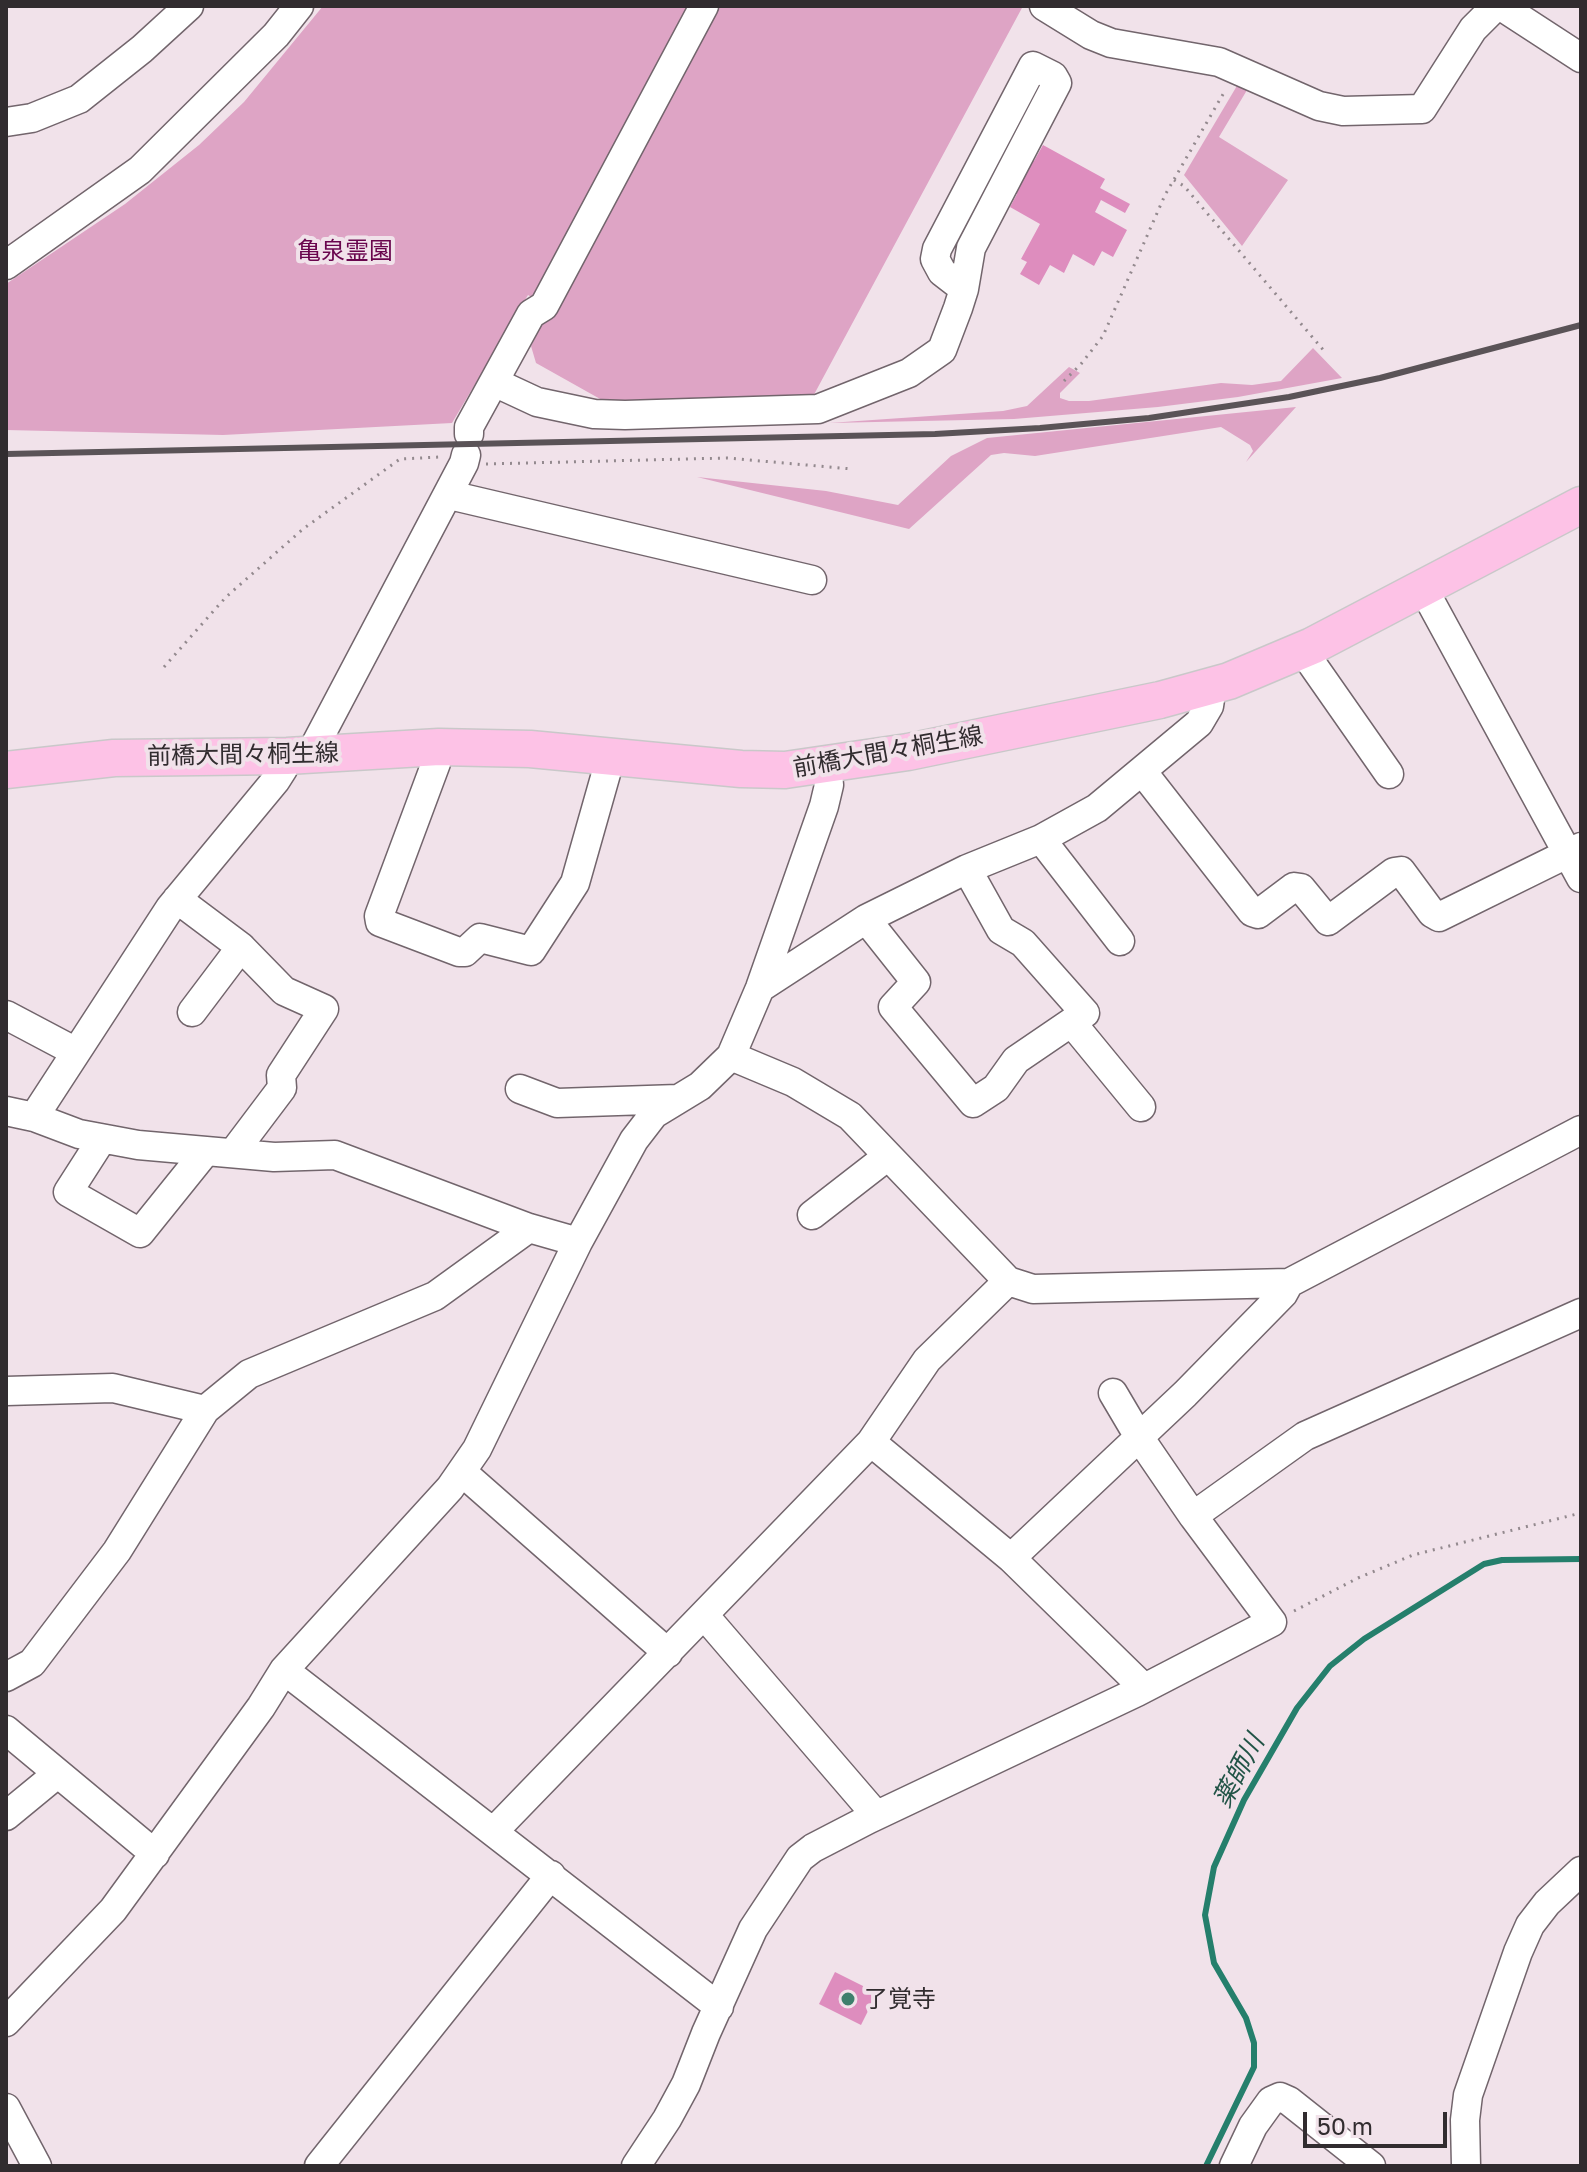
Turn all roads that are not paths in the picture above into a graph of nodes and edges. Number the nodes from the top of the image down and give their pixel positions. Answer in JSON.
{"nodes":[{"id":1,"x":189,"y":6,"type":"edge"},
{"id":2,"x":299,"y":6,"type":"edge"},
{"id":3,"x":704,"y":6,"type":"edge"},
{"id":4,"x":1044,"y":6,"type":"edge"},
{"id":5,"x":1498,"y":6,"type":"edge"},
{"id":6,"x":1581,"y":58,"type":"edge"},
{"id":7,"x":6,"y":122,"type":"edge"},
{"id":8,"x":6,"y":265,"type":"edge"},
{"id":9,"x":964,"y":289,"type":"junction"},
{"id":10,"x":494,"y":382,"type":"junction"},
{"id":11,"x":449,"y":492,"type":"junction"},
{"id":12,"x":1581,"y":505,"type":"edge"},
{"id":13,"x":812,"y":580,"type":"dead end"},
{"id":14,"x":1423,"y":588,"type":"junction"},
{"id":15,"x":1303,"y":651,"type":"junction"},
{"id":16,"x":1212,"y":686,"type":"junction"},
{"id":17,"x":439,"y":747,"type":"junction"},
{"id":18,"x":298,"y":755,"type":"junction"},
{"id":19,"x":611,"y":756,"type":"junction"},
{"id":20,"x":827,"y":765,"type":"junction"},
{"id":21,"x":6,"y":770,"type":"edge"},
{"id":22,"x":1142,"y":771,"type":"junction"},
{"id":23,"x":1389,"y":774,"type":"dead end"},
{"id":24,"x":1041,"y":839,"type":"junction"},
{"id":25,"x":1577,"y":860,"type":"edge"},
{"id":26,"x":967,"y":869,"type":"junction"},
{"id":27,"x":177,"y":899,"type":"junction"},
{"id":28,"x":866,"y":919,"type":"junction"},
{"id":29,"x":1120,"y":941,"type":"dead end"},
{"id":30,"x":241,"y":947,"type":"junction"},
{"id":31,"x":760,"y":988,"type":"junction"},
{"id":32,"x":192,"y":1012,"type":"dead end"},
{"id":33,"x":6,"y":1015,"type":"edge"},
{"id":34,"x":1072,"y":1023,"type":"junction"},
{"id":35,"x":76,"y":1052,"type":"junction"},
{"id":36,"x":731,"y":1056,"type":"junction"},
{"id":37,"x":520,"y":1089,"type":"dead end"},
{"id":38,"x":679,"y":1099,"type":"junction"},
{"id":39,"x":1141,"y":1107,"type":"dead end"},
{"id":40,"x":6,"y":1111,"type":"edge"},
{"id":41,"x":34,"y":1117,"type":"junction"},
{"id":42,"x":1581,"y":1130,"type":"edge"},
{"id":43,"x":102,"y":1139,"type":"junction"},
{"id":44,"x":220,"y":1152,"type":"junction"},
{"id":45,"x":888,"y":1156,"type":"junction"},
{"id":46,"x":812,"y":1215,"type":"dead end"},
{"id":47,"x":529,"y":1228,"type":"junction"},
{"id":48,"x":578,"y":1242,"type":"junction"},
{"id":49,"x":1008,"y":1281,"type":"junction"},
{"id":50,"x":1289,"y":1283,"type":"junction"},
{"id":51,"x":1581,"y":1313,"type":"edge"},
{"id":52,"x":6,"y":1391,"type":"edge"},
{"id":53,"x":1113,"y":1393,"type":"dead end"},
{"id":54,"x":205,"y":1410,"type":"junction"},
{"id":55,"x":1139,"y":1437,"type":"junction"},
{"id":56,"x":871,"y":1442,"type":"junction"},
{"id":57,"x":462,"y":1472,"type":"junction"},
{"id":58,"x":1193,"y":1516,"type":"junction"},
{"id":59,"x":1011,"y":1558,"type":"junction"},
{"id":60,"x":704,"y":1615,"type":"junction"},
{"id":61,"x":668,"y":1653,"type":"junction"},
{"id":62,"x":284,"y":1670,"type":"junction"},
{"id":63,"x":6,"y":1677,"type":"edge"},
{"id":64,"x":1144,"y":1688,"type":"junction"},
{"id":65,"x":6,"y":1730,"type":"edge"},
{"id":66,"x":57,"y":1774,"type":"junction"},
{"id":67,"x":876,"y":1815,"type":"junction"},
{"id":68,"x":6,"y":1816,"type":"edge"},
{"id":69,"x":494,"y":1831,"type":"junction"},
{"id":70,"x":155,"y":1854,"type":"junction"},
{"id":71,"x":1581,"y":1871,"type":"edge"},
{"id":72,"x":551,"y":1875,"type":"junction"},
{"id":73,"x":719,"y":2007,"type":"junction"},
{"id":74,"x":6,"y":2022,"type":"edge"},
{"id":75,"x":6,"y":2108,"type":"edge"},
{"id":76,"x":37,"y":2166,"type":"edge"},
{"id":77,"x":319,"y":2166,"type":"edge"},
{"id":78,"x":636,"y":2166,"type":"edge"},
{"id":79,"x":1234,"y":2166,"type":"edge"},
{"id":80,"x":1371,"y":2166,"type":"edge"},
{"id":81,"x":1466,"y":2166,"type":"edge"}],
"edges":[{"from":1,"to":7,"type":"street"},
{"from":2,"to":8,"type":"street"},
{"from":3,"to":10,"type":"street"},
{"from":4,"to":5,"type":"street"},
{"from":5,"to":6,"type":"street"},
{"from":9,"to":9,"type":"street"},
{"from":9,"to":10,"type":"street"},
{"from":10,"to":11,"type":"street"},
{"from":11,"to":13,"type":"street"},
{"from":11,"to":18,"type":"street"},
{"from":12,"to":14,"type":"main road","name":"前橋大間々桐生線"},
{"from":14,"to":15,"type":"main road","name":"前橋大間々桐生線"},
{"from":14,"to":25,"type":"street"},
{"from":15,"to":16,"type":"main road","name":"前橋大間々桐生線"},
{"from":15,"to":23,"type":"street"},
{"from":16,"to":20,"type":"main road","name":"前橋大間々桐生線"},
{"from":16,"to":22,"type":"street"},
{"from":17,"to":18,"type":"main road","name":"前橋大間々桐生線"},
{"from":17,"to":19,"type":"main road","name":"前橋大間々桐生線"},
{"from":17,"to":19,"type":"street"},
{"from":18,"to":21,"type":"main road","name":"前橋大間々桐生線"},
{"from":18,"to":27,"type":"street"},
{"from":19,"to":20,"type":"main road","name":"前橋大間々桐生線"},
{"from":20,"to":31,"type":"street"},
{"from":22,"to":24,"type":"street"},
{"from":22,"to":25,"type":"street"},
{"from":24,"to":26,"type":"street"},
{"from":24,"to":29,"type":"street"},
{"from":26,"to":28,"type":"street"},
{"from":26,"to":34,"type":"street"},
{"from":27,"to":30,"type":"street"},
{"from":27,"to":35,"type":"street"},
{"from":28,"to":31,"type":"street"},
{"from":28,"to":34,"type":"street"},
{"from":30,"to":32,"type":"street"},
{"from":30,"to":44,"type":"street"},
{"from":31,"to":36,"type":"street"},
{"from":33,"to":35,"type":"street"},
{"from":34,"to":39,"type":"street"},
{"from":35,"to":41,"type":"street"},
{"from":36,"to":38,"type":"street"},
{"from":36,"to":45,"type":"street"},
{"from":37,"to":38,"type":"street"},
{"from":38,"to":48,"type":"street"},
{"from":40,"to":41,"type":"street"},
{"from":41,"to":43,"type":"street"},
{"from":42,"to":50,"type":"street"},
{"from":43,"to":44,"type":"street"},
{"from":43,"to":44,"type":"street"},
{"from":44,"to":47,"type":"street"},
{"from":45,"to":46,"type":"street"},
{"from":45,"to":49,"type":"street"},
{"from":47,"to":48,"type":"street"},
{"from":47,"to":54,"type":"street"},
{"from":48,"to":57,"type":"street"},
{"from":49,"to":50,"type":"street"},
{"from":49,"to":56,"type":"street"},
{"from":50,"to":55,"type":"street"},
{"from":51,"to":58,"type":"street"},
{"from":52,"to":54,"type":"street"},
{"from":53,"to":55,"type":"street"},
{"from":54,"to":63,"type":"street"},
{"from":55,"to":58,"type":"street"},
{"from":55,"to":59,"type":"street"},
{"from":56,"to":59,"type":"street"},
{"from":56,"to":60,"type":"street"},
{"from":57,"to":61,"type":"street"},
{"from":57,"to":62,"type":"street"},
{"from":58,"to":64,"type":"street"},
{"from":59,"to":64,"type":"street"},
{"from":60,"to":61,"type":"street"},
{"from":60,"to":67,"type":"street"},
{"from":61,"to":69,"type":"street"},
{"from":62,"to":69,"type":"street"},
{"from":62,"to":70,"type":"street"},
{"from":64,"to":67,"type":"street"},
{"from":65,"to":66,"type":"street"},
{"from":66,"to":68,"type":"street"},
{"from":66,"to":70,"type":"street"},
{"from":67,"to":73,"type":"street"},
{"from":69,"to":72,"type":"street"},
{"from":70,"to":74,"type":"street"},
{"from":71,"to":81,"type":"street"},
{"from":72,"to":73,"type":"street"},
{"from":72,"to":77,"type":"street"},
{"from":73,"to":78,"type":"street"},
{"from":75,"to":76,"type":"street"},
{"from":79,"to":80,"type":"street"}]}
